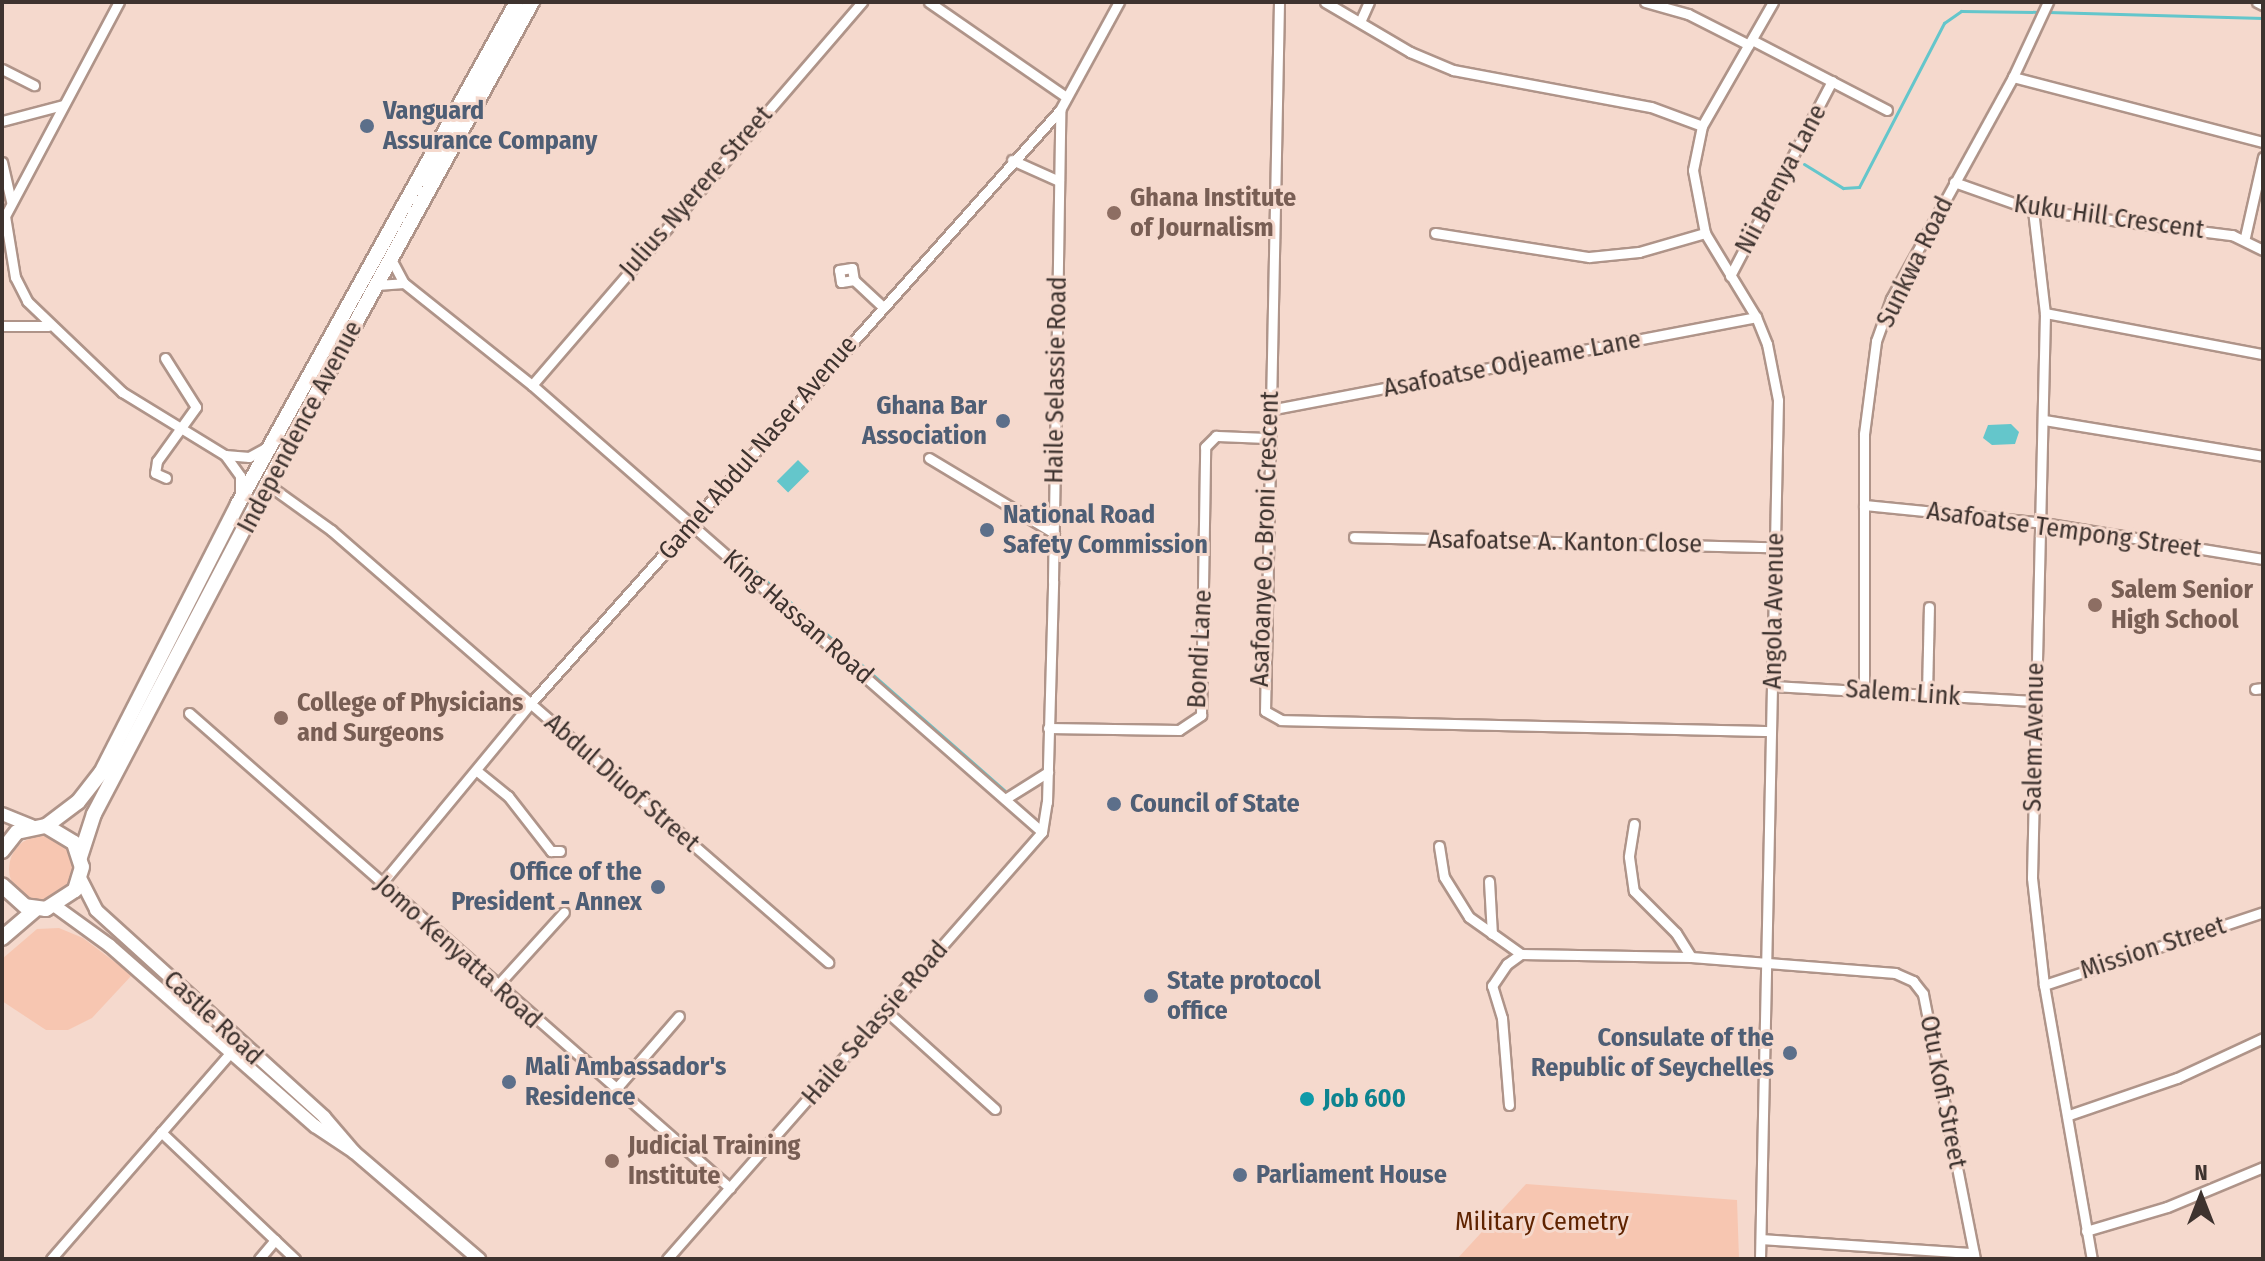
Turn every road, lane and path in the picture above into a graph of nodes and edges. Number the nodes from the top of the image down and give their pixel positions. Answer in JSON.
{"nodes":[{"id":1,"x":119,"y":2,"type":"edge"},
{"id":2,"x":517,"y":2,"type":"edge"},
{"id":3,"x":532,"y":2,"type":"edge"},
{"id":4,"x":862,"y":2,"type":"edge"},
{"id":5,"x":929,"y":2,"type":"edge"},
{"id":6,"x":1119,"y":2,"type":"edge"},
{"id":7,"x":1279,"y":2,"type":"edge"},
{"id":8,"x":1325,"y":2,"type":"edge"},
{"id":9,"x":1369,"y":2,"type":"edge"},
{"id":10,"x":1645,"y":2,"type":"edge"},
{"id":11,"x":1773,"y":2,"type":"edge"},
{"id":12,"x":2257,"y":2,"type":"edge"},
{"id":13,"x":2047,"y":4,"type":"edge"},
{"id":14,"x":2263,"y":5,"type":"edge"},
{"id":15,"x":1360,"y":22,"type":"junction"},
{"id":16,"x":1750,"y":42,"type":"junction"},
{"id":17,"x":2,"y":69,"type":"edge"},
{"id":18,"x":2013,"y":77,"type":"junction"},
{"id":19,"x":1832,"y":81,"type":"junction"},
{"id":20,"x":34,"y":85,"type":"dead end"},
{"id":21,"x":1066,"y":97,"type":"junction"},
{"id":22,"x":63,"y":105,"type":"junction"},
{"id":23,"x":1060,"y":110,"type":"junction"},
{"id":24,"x":1887,"y":110,"type":"dead end"},
{"id":25,"x":2,"y":121,"type":"edge"},
{"id":26,"x":1702,"y":126,"type":"junction"},
{"id":27,"x":2263,"y":142,"type":"edge"},
{"id":28,"x":2263,"y":157,"type":"edge"},
{"id":29,"x":1012,"y":160,"type":"junction"},
{"id":30,"x":2,"y":162,"type":"edge"},
{"id":31,"x":1059,"y":181,"type":"junction"},
{"id":32,"x":1954,"y":182,"type":"junction"},
{"id":33,"x":11,"y":201,"type":"junction"},
{"id":34,"x":2033,"y":210,"type":"junction"},
{"id":35,"x":4,"y":220,"type":"edge"},
{"id":36,"x":1435,"y":233,"type":"dead end"},
{"id":37,"x":1705,"y":233,"type":"junction"},
{"id":38,"x":2245,"y":237,"type":"junction"},
{"id":39,"x":2263,"y":250,"type":"edge"},
{"id":40,"x":391,"y":259,"type":"junction"},
{"id":41,"x":1730,"y":276,"type":"junction"},
{"id":42,"x":854,"y":280,"type":"dead end"},
{"id":43,"x":404,"y":283,"type":"junction"},
{"id":44,"x":377,"y":285,"type":"junction"},
{"id":45,"x":882,"y":306,"type":"junction"},
{"id":46,"x":2045,"y":313,"type":"junction"},
{"id":47,"x":1756,"y":317,"type":"junction"},
{"id":48,"x":2,"y":326,"type":"edge"},
{"id":49,"x":48,"y":326,"type":"junction"},
{"id":50,"x":2263,"y":354,"type":"edge"},
{"id":51,"x":165,"y":358,"type":"dead end"},
{"id":52,"x":532,"y":385,"type":"junction"},
{"id":53,"x":1269,"y":410,"type":"junction"},
{"id":54,"x":2044,"y":420,"type":"junction"},
{"id":55,"x":179,"y":427,"type":"junction"},
{"id":56,"x":1268,"y":438,"type":"junction"},
{"id":57,"x":270,"y":445,"type":"junction"},
{"id":58,"x":225,"y":455,"type":"junction"},
{"id":59,"x":2263,"y":456,"type":"edge"},
{"id":60,"x":929,"y":458,"type":"dead end"},
{"id":61,"x":166,"y":478,"type":"dead end"},
{"id":62,"x":267,"y":484,"type":"junction"},
{"id":63,"x":238,"y":504,"type":"junction"},
{"id":64,"x":1864,"y":505,"type":"junction"},
{"id":65,"x":2043,"y":523,"type":"junction"},
{"id":66,"x":693,"y":524,"type":"junction"},
{"id":67,"x":1054,"y":533,"type":"junction"},
{"id":68,"x":1354,"y":537,"type":"dead end"},
{"id":69,"x":1776,"y":547,"type":"junction"},
{"id":70,"x":2263,"y":559,"type":"edge"},
{"id":71,"x":1929,"y":607,"type":"dead end"},
{"id":72,"x":1773,"y":686,"type":"junction"},
{"id":73,"x":1864,"y":689,"type":"junction"},
{"id":74,"x":1927,"y":693,"type":"junction"},
{"id":75,"x":2034,"y":701,"type":"junction"},
{"id":76,"x":530,"y":704,"type":"junction"},
{"id":77,"x":189,"y":713,"type":"dead end"},
{"id":78,"x":1048,"y":728,"type":"junction"},
{"id":79,"x":1771,"y":731,"type":"junction"},
{"id":80,"x":477,"y":771,"type":"junction"},
{"id":81,"x":1048,"y":772,"type":"junction"},
{"id":82,"x":1005,"y":799,"type":"junction"},
{"id":83,"x":2,"y":814,"type":"edge"},
{"id":84,"x":1634,"y":824,"type":"dead end"},
{"id":85,"x":39,"y":826,"type":"junction"},
{"id":86,"x":1042,"y":832,"type":"junction"},
{"id":87,"x":1439,"y":846,"type":"dead end"},
{"id":88,"x":2,"y":851,"type":"edge"},
{"id":89,"x":560,"y":851,"type":"dead end"},
{"id":90,"x":80,"y":857,"type":"junction"},
{"id":91,"x":80,"y":878,"type":"junction"},
{"id":92,"x":1489,"y":881,"type":"dead end"},
{"id":93,"x":382,"y":883,"type":"junction"},
{"id":94,"x":2,"y":885,"type":"edge"},
{"id":95,"x":55,"y":906,"type":"junction"},
{"id":96,"x":36,"y":909,"type":"junction"},
{"id":97,"x":564,"y":912,"type":"dead end"},
{"id":98,"x":2263,"y":912,"type":"edge"},
{"id":99,"x":1492,"y":934,"type":"junction"},
{"id":100,"x":2,"y":938,"type":"edge"},
{"id":101,"x":1521,"y":954,"type":"junction"},
{"id":102,"x":1691,"y":957,"type":"junction"},
{"id":103,"x":828,"y":962,"type":"dead end"},
{"id":104,"x":1766,"y":962,"type":"junction"},
{"id":105,"x":2044,"y":985,"type":"junction"},
{"id":106,"x":496,"y":987,"type":"junction"},
{"id":107,"x":885,"y":1010,"type":"junction"},
{"id":108,"x":679,"y":1016,"type":"dead end"},
{"id":109,"x":2263,"y":1038,"type":"edge"},
{"id":110,"x":230,"y":1053,"type":"junction"},
{"id":111,"x":614,"y":1091,"type":"junction"},
{"id":112,"x":1509,"y":1105,"type":"dead end"},
{"id":113,"x":995,"y":1109,"type":"dead end"},
{"id":114,"x":2069,"y":1115,"type":"junction"},
{"id":115,"x":161,"y":1132,"type":"junction"},
{"id":116,"x":354,"y":1152,"type":"junction"},
{"id":117,"x":2263,"y":1167,"type":"edge"},
{"id":118,"x":730,"y":1188,"type":"junction"},
{"id":119,"x":2086,"y":1231,"type":"junction"},
{"id":120,"x":1761,"y":1239,"type":"junction"},
{"id":121,"x":275,"y":1240,"type":"junction"},
{"id":122,"x":1974,"y":1256,"type":"edge"},
{"id":123,"x":51,"y":1259,"type":"edge"},
{"id":124,"x":259,"y":1259,"type":"edge"},
{"id":125,"x":295,"y":1259,"type":"edge"},
{"id":126,"x":479,"y":1259,"type":"edge"},
{"id":127,"x":667,"y":1259,"type":"edge"},
{"id":128,"x":1760,"y":1259,"type":"edge"},
{"id":129,"x":2092,"y":1259,"type":"edge"}],
"edges":[{"from":1,"to":22,"type":"street"},
{"from":2,"to":57,"type":"main road","name":"Independence Avenue"},
{"from":3,"to":40,"type":"main road","name":"Independence Avenue"},
{"from":4,"to":52,"type":"street","name":"Julius Nyerere Street"},
{"from":5,"to":21,"type":"street"},
{"from":6,"to":21,"type":"street","name":"Gamel Abdul Naser Avenue"},
{"from":7,"to":53,"type":"street","name":"Asafoanye O. Broni Crescent"},
{"from":8,"to":15,"type":"street"},
{"from":9,"to":15,"type":"street"},
{"from":10,"to":16,"type":"street"},
{"from":11,"to":16,"type":"street","name":"Angola Avenue"},
{"from":12,"to":14,"type":"street"},
{"from":13,"to":18,"type":"street","name":"Sunkwa Road"},
{"from":15,"to":26,"type":"street"},
{"from":16,"to":19,"type":"street"},
{"from":16,"to":26,"type":"street","name":"Angola Avenue"},
{"from":17,"to":20,"type":"street"},
{"from":18,"to":27,"type":"street"},
{"from":18,"to":32,"type":"street","name":"Sunkwa Road"},
{"from":19,"to":24,"type":"street"},
{"from":19,"to":41,"type":"street","name":"Nii Brenya Lane"},
{"from":21,"to":23,"type":"street","name":"Gamel Abdul Naser Avenue"},
{"from":22,"to":25,"type":"street"},
{"from":22,"to":33,"type":"street"},
{"from":23,"to":29,"type":"street","name":"Gamel Abdul Naser Avenue"},
{"from":23,"to":31,"type":"street","name":"Haile Selassie Road"},
{"from":26,"to":37,"type":"street","name":"Angola Avenue"},
{"from":28,"to":38,"type":"street"},
{"from":29,"to":31,"type":"street"},
{"from":29,"to":45,"type":"street","name":"Gamel Abdul Naser Avenue"},
{"from":30,"to":33,"type":"street"},
{"from":31,"to":67,"type":"street","name":"Haile Selassie Road"},
{"from":32,"to":34,"type":"street","name":"Kuku Hill Crescent"},
{"from":32,"to":64,"type":"street","name":"Sunkwa Road"},
{"from":33,"to":35,"type":"street"},
{"from":34,"to":38,"type":"street","name":"Kuku Hill Crescent"},
{"from":34,"to":46,"type":"street","name":"Salem Avenue"},
{"from":35,"to":49,"type":"street"},
{"from":36,"to":37,"type":"street"},
{"from":37,"to":41,"type":"street","name":"Angola Avenue"},
{"from":38,"to":39,"type":"street","name":"Kuku Hill Crescent"},
{"from":40,"to":43,"type":"street","name":"King Hassan Road"},
{"from":40,"to":44,"type":"main road","name":"Independence Avenue"},
{"from":41,"to":47,"type":"street","name":"Angola Avenue"},
{"from":42,"to":45,"type":"street"},
{"from":43,"to":44,"type":"street"},
{"from":43,"to":52,"type":"street","name":"King Hassan Road"},
{"from":44,"to":62,"type":"main road","name":"Independence Avenue"},
{"from":45,"to":66,"type":"street","name":"Gamel Abdul Naser Avenue"},
{"from":46,"to":50,"type":"street"},
{"from":46,"to":54,"type":"street","name":"Salem Avenue"},
{"from":47,"to":53,"type":"street","name":"Asafoatse Odjeame Lane"},
{"from":47,"to":69,"type":"street","name":"Angola Avenue"},
{"from":48,"to":49,"type":"street"},
{"from":49,"to":55,"type":"street"},
{"from":51,"to":55,"type":"street"},
{"from":52,"to":66,"type":"street","name":"King Hassan Road"},
{"from":53,"to":56,"type":"street","name":"Asafoanye O. Broni Crescent"},
{"from":54,"to":59,"type":"street"},
{"from":54,"to":65,"type":"street","name":"Salem Avenue"},
{"from":55,"to":58,"type":"street"},
{"from":55,"to":61,"type":"street"},
{"from":56,"to":78,"type":"street","name":"Bondi Lane"},
{"from":56,"to":79,"type":"street","name":"Asafoanye O. Broni Crescent"},
{"from":57,"to":58,"type":"street"},
{"from":57,"to":63,"type":"main road","name":"Independence Avenue"},
{"from":58,"to":63,"type":"street"},
{"from":60,"to":67,"type":"street"},
{"from":62,"to":76,"type":"street","name":"Abdul Diuof Street"},
{"from":62,"to":90,"type":"main road","name":"Independence Avenue"},
{"from":63,"to":85,"type":"main road","name":"Independence Avenue"},
{"from":64,"to":65,"type":"street","name":"Asafoatse Tempong Street"},
{"from":64,"to":73,"type":"street","name":"Sunkwa Road"},
{"from":65,"to":70,"type":"street","name":"Asafoatse Tempong Street"},
{"from":65,"to":75,"type":"street","name":"Salem Avenue"},
{"from":66,"to":76,"type":"street","name":"Gamel Abdul Naser Avenue"},
{"from":66,"to":82,"type":"street","name":"King Hassan Road"},
{"from":67,"to":78,"type":"street","name":"Haile Selassie Road"},
{"from":68,"to":69,"type":"street","name":"Asafoatse A. Kanton Close"},
{"from":69,"to":72,"type":"street","name":"Angola Avenue"},
{"from":71,"to":74,"type":"street"},
{"from":72,"to":73,"type":"street","name":"Salem Link"},
{"from":72,"to":79,"type":"street","name":"Angola Avenue"},
{"from":73,"to":74,"type":"street","name":"Salem Link"},
{"from":74,"to":75,"type":"street","name":"Salem Link"},
{"from":75,"to":105,"type":"street","name":"Salem Avenue"},
{"from":76,"to":80,"type":"street","name":"Gamel Abdul Naser Avenue"},
{"from":76,"to":103,"type":"street","name":"Abdul Diuof Street"},
{"from":77,"to":93,"type":"street","name":"Jomo Kenyatta Road"},
{"from":78,"to":81,"type":"street","name":"Haile Selassie Road"},
{"from":79,"to":104,"type":"street","name":"Angola Avenue"},
{"from":80,"to":89,"type":"street"},
{"from":80,"to":93,"type":"street","name":"Gamel Abdul Naser Avenue"},
{"from":81,"to":82,"type":"street"},
{"from":81,"to":86,"type":"street","name":"Haile Selassie Road"},
{"from":82,"to":86,"type":"street","name":"King Hassan Road"},
{"from":83,"to":85,"type":"main road"},
{"from":84,"to":102,"type":"street"},
{"from":85,"to":88,"type":"main road","name":"Independence Avenue"},
{"from":85,"to":90,"type":"main road"},
{"from":86,"to":107,"type":"street","name":"Haile Selassie Road"},
{"from":87,"to":99,"type":"street"},
{"from":90,"to":91,"type":"main road","name":"Independence Avenue"},
{"from":91,"to":95,"type":"main road"},
{"from":91,"to":116,"type":"main road","name":"Castle Road"},
{"from":92,"to":99,"type":"street"},
{"from":93,"to":106,"type":"street","name":"Jomo Kenyatta Road"},
{"from":94,"to":96,"type":"main road"},
{"from":95,"to":96,"type":"main road"},
{"from":95,"to":110,"type":"main road","name":"Castle Road"},
{"from":96,"to":100,"type":"main road"},
{"from":97,"to":106,"type":"street"},
{"from":98,"to":105,"type":"street","name":"Mission Street"},
{"from":99,"to":101,"type":"street"},
{"from":101,"to":102,"type":"street","name":"Otu Kofi Street"},
{"from":101,"to":112,"type":"street"},
{"from":102,"to":104,"type":"street","name":"Otu Kofi Street"},
{"from":104,"to":120,"type":"street","name":"Angola Avenue"},
{"from":104,"to":122,"type":"street","name":"Otu Kofi Street"},
{"from":105,"to":114,"type":"street","name":"Salem Avenue"},
{"from":106,"to":111,"type":"street","name":"Jomo Kenyatta Road"},
{"from":107,"to":113,"type":"street"},
{"from":107,"to":118,"type":"street","name":"Haile Selassie Road"},
{"from":108,"to":111,"type":"street"},
{"from":109,"to":114,"type":"street"},
{"from":110,"to":115,"type":"street"},
{"from":110,"to":116,"type":"main road","name":"Castle Road"},
{"from":111,"to":118,"type":"street","name":"Jomo Kenyatta Road"},
{"from":114,"to":119,"type":"street","name":"Salem Avenue"},
{"from":115,"to":121,"type":"street"},
{"from":115,"to":123,"type":"street"},
{"from":116,"to":126,"type":"main road","name":"Castle Road"},
{"from":117,"to":119,"type":"street"},
{"from":118,"to":127,"type":"street","name":"Haile Selassie Road"},
{"from":119,"to":129,"type":"street","name":"Salem Avenue"},
{"from":120,"to":122,"type":"street"},
{"from":120,"to":128,"type":"street","name":"Angola Avenue"},
{"from":121,"to":124,"type":"street"},
{"from":121,"to":125,"type":"street"}]}
